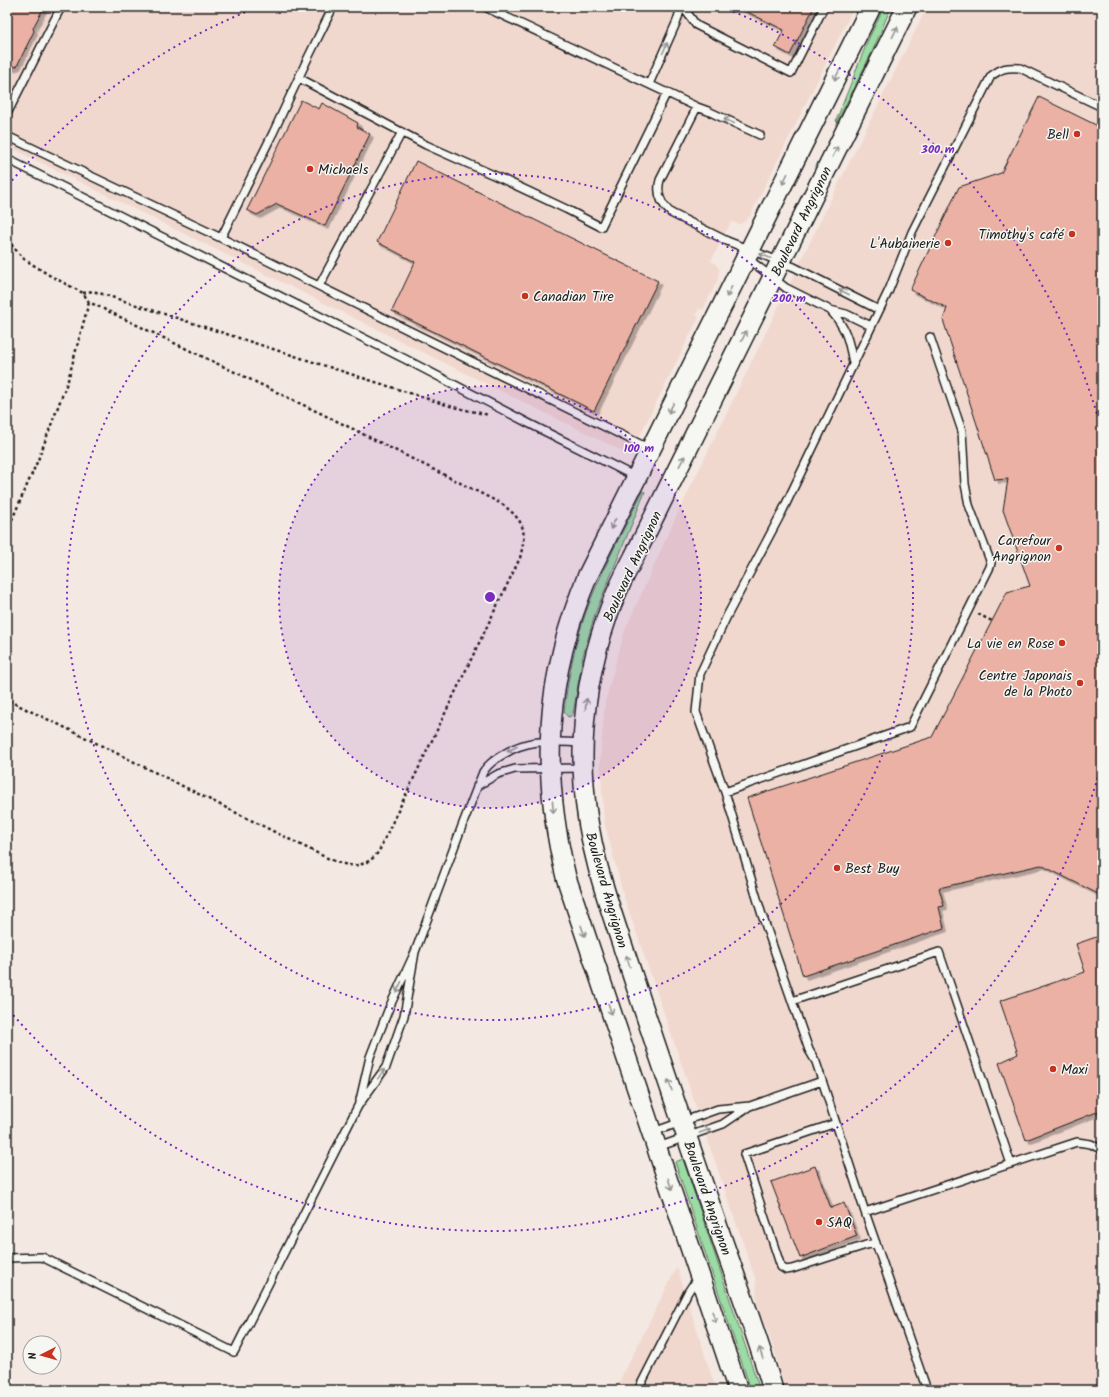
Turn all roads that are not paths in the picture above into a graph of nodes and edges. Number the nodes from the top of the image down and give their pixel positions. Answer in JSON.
{"nodes":[{"id":1,"x":61,"y":7,"type":"edge"},
{"id":2,"x":333,"y":7,"type":"edge"},
{"id":3,"x":485,"y":7,"type":"edge"},
{"id":4,"x":682,"y":7,"type":"edge"},
{"id":5,"x":824,"y":7,"type":"edge"},
{"id":6,"x":871,"y":7,"type":"edge"},
{"id":7,"x":907,"y":7,"type":"edge"},
{"id":8,"x":299,"y":78,"type":"junction"},
{"id":9,"x":649,"y":84,"type":"junction"},
{"id":10,"x":667,"y":92,"type":"junction"},
{"id":11,"x":1102,"y":106,"type":"edge"},
{"id":12,"x":698,"y":107,"type":"junction"},
{"id":13,"x":7,"y":114,"type":"edge"},
{"id":14,"x":402,"y":132,"type":"junction"},
{"id":15,"x":760,"y":135,"type":"dead end"},
{"id":16,"x":7,"y":136,"type":"edge"},
{"id":17,"x":7,"y":159,"type":"edge"},
{"id":18,"x":221,"y":238,"type":"junction"},
{"id":19,"x":748,"y":253,"type":"junction"},
{"id":20,"x":777,"y":270,"type":"junction"},
{"id":21,"x":319,"y":286,"type":"junction"},
{"id":22,"x":830,"y":310,"type":"junction"},
{"id":23,"x":879,"y":310,"type":"junction"},
{"id":24,"x":871,"y":326,"type":"junction"},
{"id":25,"x":930,"y":337,"type":"dead end"},
{"id":26,"x":853,"y":364,"type":"junction"},
{"id":27,"x":650,"y":449,"type":"junction"},
{"id":28,"x":636,"y":477,"type":"junction"},
{"id":29,"x":550,"y":742,"type":"junction"},
{"id":30,"x":583,"y":743,"type":"junction"},
{"id":31,"x":550,"y":768,"type":"junction"},
{"id":32,"x":583,"y":768,"type":"junction"},
{"id":33,"x":477,"y":786,"type":"junction"},
{"id":34,"x":725,"y":792,"type":"junction"},
{"id":35,"x":415,"y":952,"type":"junction"},
{"id":36,"x":792,"y":1001,"type":"junction"},
{"id":37,"x":822,"y":1081,"type":"junction"},
{"id":38,"x":358,"y":1106,"type":"junction"},
{"id":39,"x":750,"y":1106,"type":"junction"},
{"id":40,"x":836,"y":1123,"type":"junction"},
{"id":41,"x":685,"y":1129,"type":"junction"},
{"id":42,"x":654,"y":1140,"type":"junction"},
{"id":43,"x":1102,"y":1150,"type":"edge"},
{"id":44,"x":1012,"y":1164,"type":"junction"},
{"id":45,"x":865,"y":1212,"type":"junction"},
{"id":46,"x":876,"y":1244,"type":"junction"},
{"id":47,"x":7,"y":1258,"type":"edge"},
{"id":48,"x":702,"y":1280,"type":"junction"},
{"id":49,"x":638,"y":1390,"type":"edge"},
{"id":50,"x":738,"y":1390,"type":"edge"},
{"id":51,"x":773,"y":1390,"type":"edge"},
{"id":52,"x":927,"y":1390,"type":"edge"}],
"edges":[{"from":1,"to":13,"type":"lane"},
{"from":2,"to":8,"type":"lane"},
{"from":3,"to":9,"type":"lane"},
{"from":4,"to":5,"type":"lane"},
{"from":9,"to":4,"type":"lane","one_way":true},
{"from":6,"to":19,"type":"main road","one_way":true},
{"from":20,"to":7,"type":"main road","name":"Boulevard Angrignon","one_way":true},
{"from":8,"to":14,"type":"lane"},
{"from":8,"to":18,"type":"lane"},
{"from":9,"to":10,"type":"lane"},
{"from":10,"to":12,"type":"lane"},
{"from":10,"to":14,"type":"lane"},
{"from":11,"to":23,"type":"lane"},
{"from":15,"to":12,"type":"lane","one_way":true},
{"from":12,"to":19,"type":"lane"},
{"from":14,"to":21,"type":"lane"},
{"from":16,"to":18,"type":"lane"},
{"from":17,"to":28,"type":"lane"},
{"from":18,"to":21,"type":"lane"},
{"from":20,"to":19,"type":"lane","one_way":true},
{"from":19,"to":20,"type":"lane"},
{"from":19,"to":27,"type":"main road","one_way":true},
{"from":20,"to":22,"type":"lane"},
{"from":23,"to":20,"type":"lane","one_way":true},
{"from":30,"to":20,"type":"main road","name":"Boulevard Angrignon","one_way":true},
{"from":21,"to":27,"type":"lane"},
{"from":22,"to":24,"type":"lane"},
{"from":22,"to":26,"type":"lane"},
{"from":23,"to":24,"type":"lane"},
{"from":24,"to":26,"type":"lane"},
{"from":25,"to":34,"type":"lane"},
{"from":26,"to":34,"type":"lane"},
{"from":27,"to":28,"type":"main road"},
{"from":28,"to":29,"type":"main road","one_way":true},
{"from":29,"to":30,"type":"lane"},
{"from":29,"to":31,"type":"main road"},
{"from":29,"to":33,"type":"lane","one_way":true},
{"from":30,"to":32,"type":"main road","name":"Boulevard Angrignon"},
{"from":31,"to":32,"type":"lane"},
{"from":31,"to":33,"type":"lane"},
{"from":31,"to":42,"type":"main road","one_way":true},
{"from":41,"to":32,"type":"main road","name":"Boulevard Angrignon","one_way":true},
{"from":33,"to":35,"type":"lane"},
{"from":34,"to":36,"type":"lane"},
{"from":35,"to":38,"type":"lane","one_way":true},
{"from":38,"to":35,"type":"lane","one_way":true},
{"from":36,"to":37,"type":"lane"},
{"from":36,"to":44,"type":"lane"},
{"from":37,"to":39,"type":"lane"},
{"from":37,"to":40,"type":"lane"},
{"from":38,"to":47,"type":"lane"},
{"from":39,"to":41,"type":"lane"},
{"from":41,"to":39,"type":"lane","one_way":true},
{"from":40,"to":45,"type":"lane"},
{"from":40,"to":46,"type":"lane"},
{"from":41,"to":42,"type":"lane"},
{"from":41,"to":42,"type":"lane"},
{"from":51,"to":41,"type":"main road","name":"Boulevard Angrignon","one_way":true},
{"from":42,"to":48,"type":"main road","one_way":true},
{"from":43,"to":44,"type":"lane"},
{"from":44,"to":45,"type":"lane"},
{"from":45,"to":46,"type":"lane"},
{"from":46,"to":52,"type":"lane"},
{"from":48,"to":49,"type":"lane"},
{"from":48,"to":50,"type":"main road","one_way":true}]}
